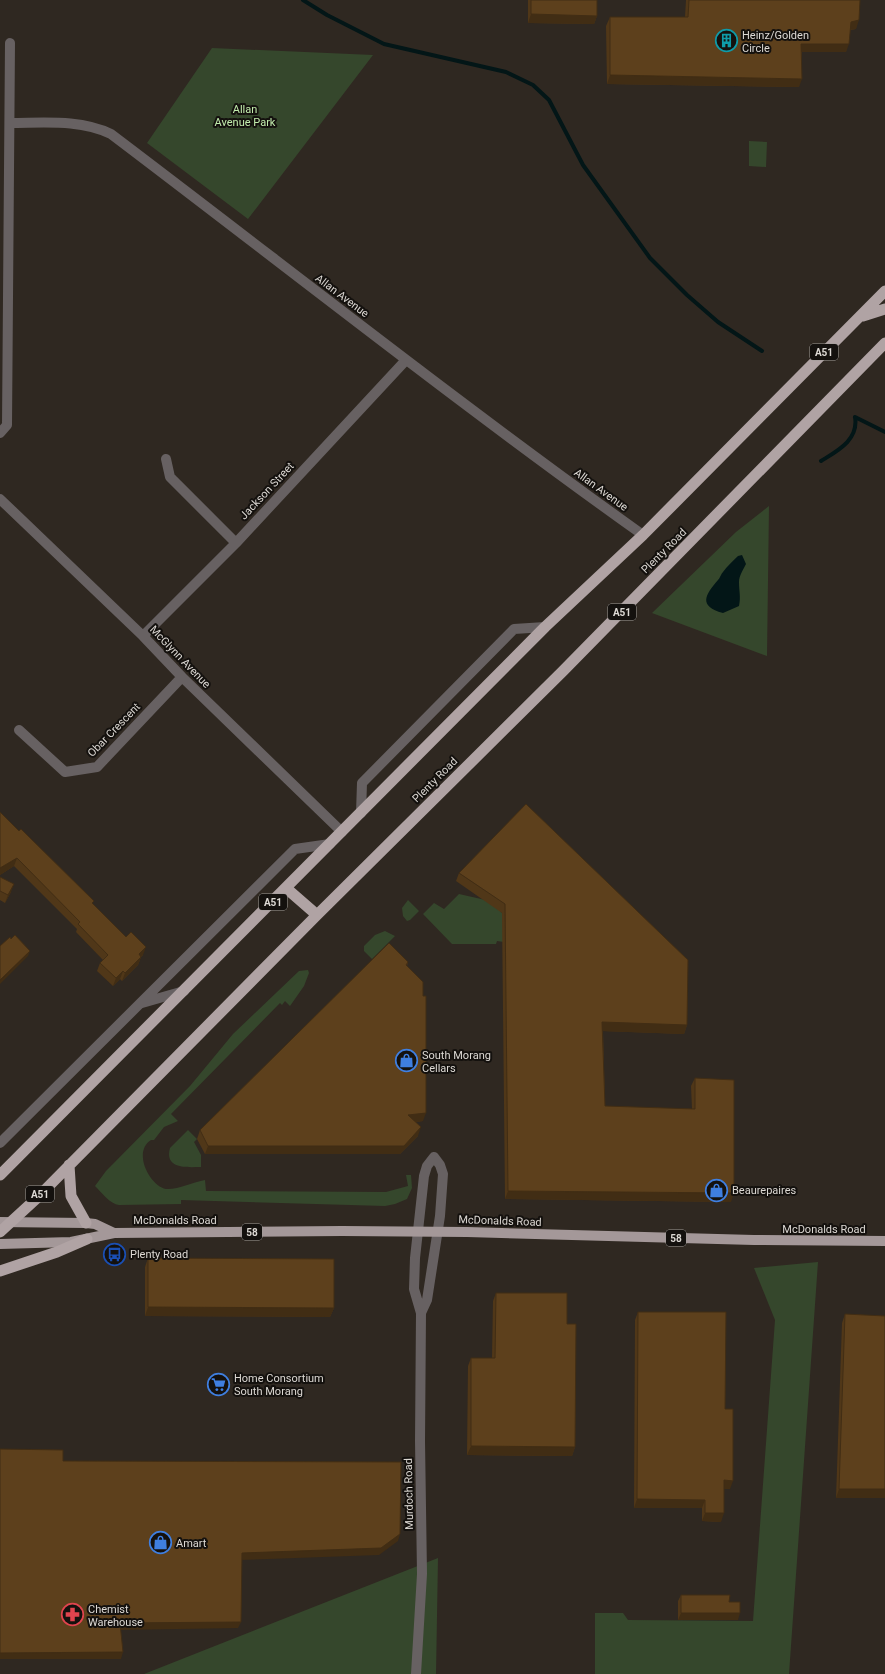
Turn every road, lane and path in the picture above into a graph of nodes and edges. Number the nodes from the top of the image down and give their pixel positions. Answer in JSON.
{"nodes":[{"id":1,"x":10,"y":43,"type":"dead end"},
{"id":2,"x":10,"y":123,"type":"junction"},
{"id":3,"x":885,"y":291,"type":"edge"},
{"id":4,"x":885,"y":309,"type":"edge"},
{"id":5,"x":857,"y":319,"type":"junction"},
{"id":6,"x":885,"y":344,"type":"edge"},
{"id":7,"x":406,"y":360,"type":"junction"},
{"id":8,"x":0,"y":433,"type":"edge"},
{"id":9,"x":166,"y":458,"type":"dead end"},
{"id":10,"x":0,"y":499,"type":"edge"},
{"id":11,"x":643,"y":535,"type":"junction"},
{"id":12,"x":236,"y":543,"type":"junction"},
{"id":13,"x":545,"y":627,"type":"junction"},
{"id":14,"x":143,"y":636,"type":"junction"},
{"id":15,"x":182,"y":677,"type":"junction"},
{"id":16,"x":19,"y":730,"type":"dead end"},
{"id":17,"x":361,"y":813,"type":"junction"},
{"id":18,"x":342,"y":832,"type":"junction"},
{"id":19,"x":330,"y":844,"type":"junction"},
{"id":20,"x":286,"y":888,"type":"junction"},
{"id":21,"x":317,"y":915,"type":"junction"},
{"id":22,"x":184,"y":992,"type":"junction"},
{"id":23,"x":140,"y":1003,"type":"junction"},
{"id":24,"x":0,"y":1143,"type":"edge"},
{"id":25,"x":69,"y":1165,"type":"junction"},
{"id":26,"x":0,"y":1176,"type":"edge"},
{"id":27,"x":5,"y":1222,"type":"edge"},
{"id":28,"x":86,"y":1223,"type":"junction"},
{"id":29,"x":418,"y":1231,"type":"junction"},
{"id":30,"x":0,"y":1232,"type":"edge"},
{"id":31,"x":438,"y":1232,"type":"junction"},
{"id":32,"x":114,"y":1233,"type":"junction"},
{"id":33,"x":87,"y":1239,"type":"junction"},
{"id":34,"x":885,"y":1241,"type":"edge"},
{"id":35,"x":0,"y":1244,"type":"edge"},
{"id":36,"x":0,"y":1271,"type":"edge"},
{"id":37,"x":421,"y":1313,"type":"junction"},
{"id":38,"x":416,"y":1674,"type":"edge"}],
"edges":[{"from":1,"to":2,"type":"street"},
{"from":2,"to":7,"type":"street","name":"Allan Avenue"},
{"from":2,"to":8,"type":"street"},
{"from":3,"to":5,"type":"highway","number":"A51"},
{"from":4,"to":5,"type":"highway"},
{"from":5,"to":11,"type":"highway","number":"A51"},
{"from":6,"to":21,"type":"highway","name":"Plenty Road","number":"A51"},
{"from":7,"to":11,"type":"street","name":"Allan Avenue"},
{"from":7,"to":12,"type":"street","name":"Jackson Street"},
{"from":9,"to":12,"type":"street"},
{"from":10,"to":14,"type":"street","name":"McGlynn Avenue"},
{"from":11,"to":13,"type":"highway","number":"A51"},
{"from":12,"to":14,"type":"street","name":"Jackson Street"},
{"from":13,"to":17,"type":"highway","number":"A51"},
{"from":13,"to":17,"type":"street"},
{"from":14,"to":15,"type":"street","name":"McGlynn Avenue"},
{"from":15,"to":16,"type":"street","name":"Obar Crescent"},
{"from":15,"to":18,"type":"street","name":"McGlynn Avenue"},
{"from":17,"to":18,"type":"highway","number":"A51"},
{"from":18,"to":19,"type":"highway","number":"A51"},
{"from":19,"to":20,"type":"highway","number":"A51"},
{"from":19,"to":23,"type":"street"},
{"from":20,"to":21,"type":"highway"},
{"from":20,"to":22,"type":"highway","number":"A51"},
{"from":21,"to":25,"type":"highway","name":"Plenty Road","number":"A51"},
{"from":22,"to":23,"type":"street"},
{"from":22,"to":26,"type":"highway","number":"A51"},
{"from":23,"to":24,"type":"street"},
{"from":25,"to":27,"type":"highway","name":"Plenty Road","number":"A51"},
{"from":25,"to":28,"type":"highway"},
{"from":27,"to":28,"type":"main road","name":"McDonalds Road","number":"58"},
{"from":27,"to":30,"type":"highway","name":"Plenty Road","number":"A51"},
{"from":28,"to":32,"type":"main road","name":"McDonalds Road","number":"58"},
{"from":29,"to":31,"type":"main road","name":"McDonalds Road","number":"58"},
{"from":29,"to":31,"type":"street","name":"Murdoch Road"},
{"from":29,"to":32,"type":"main road","name":"McDonalds Road","number":"58"},
{"from":29,"to":37,"type":"street","name":"Murdoch Road"},
{"from":31,"to":34,"type":"main road","name":"McDonalds Road","number":"58"},
{"from":31,"to":37,"type":"street","name":"Murdoch Road"},
{"from":32,"to":33,"type":"main road","name":"McDonalds Road","number":"58"},
{"from":33,"to":35,"type":"main road","name":"McDonalds Road","number":"58"},
{"from":33,"to":36,"type":"highway"},
{"from":37,"to":38,"type":"street","name":"Murdoch Road"}]}
